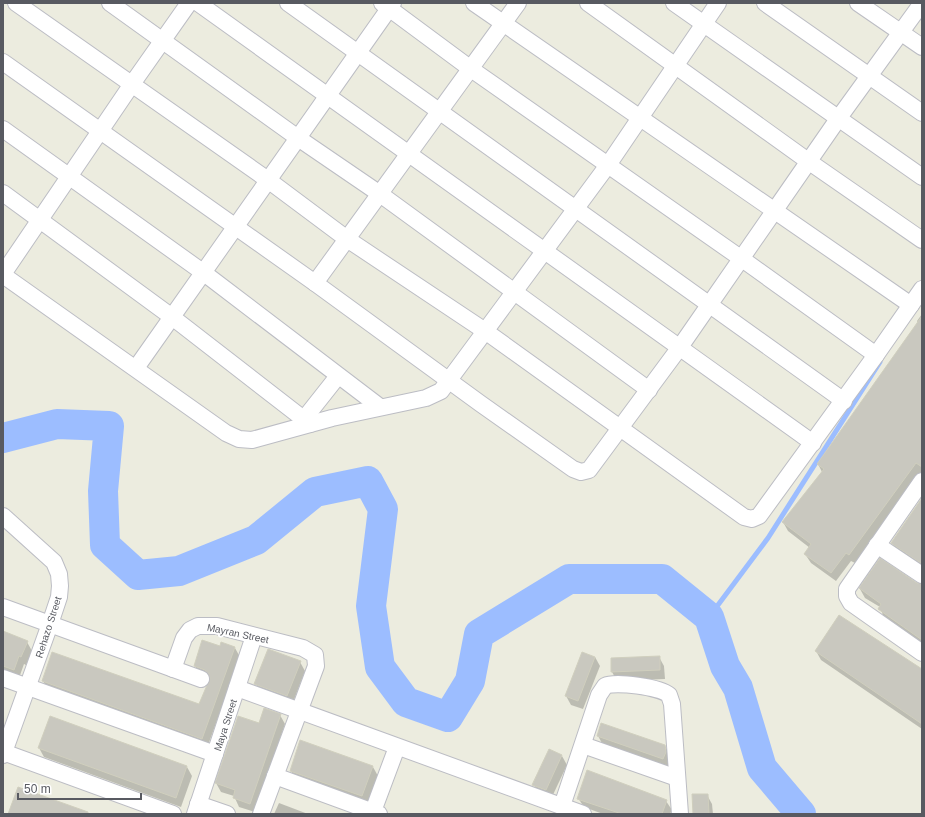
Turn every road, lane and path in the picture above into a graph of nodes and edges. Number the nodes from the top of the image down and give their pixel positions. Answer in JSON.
{"nodes":[{"id":1,"x":16,"y":3,"type":"edge"},
{"id":2,"x":110,"y":3,"type":"edge"},
{"id":3,"x":189,"y":3,"type":"edge"},
{"id":4,"x":198,"y":3,"type":"edge"},
{"id":5,"x":288,"y":3,"type":"edge"},
{"id":6,"x":474,"y":3,"type":"edge"},
{"id":7,"x":518,"y":3,"type":"edge"},
{"id":8,"x":588,"y":3,"type":"edge"},
{"id":9,"x":674,"y":3,"type":"edge"},
{"id":10,"x":718,"y":3,"type":"edge"},
{"id":11,"x":765,"y":3,"type":"edge"},
{"id":12,"x":858,"y":3,"type":"edge"},
{"id":13,"x":922,"y":3,"type":"edge"},
{"id":14,"x":388,"y":5,"type":"edge"},
{"id":15,"x":504,"y":24,"type":"junction"},
{"id":16,"x":703,"y":24,"type":"junction"},
{"id":17,"x":900,"y":32,"type":"junction"},
{"id":18,"x":162,"y":39,"type":"junction"},
{"id":19,"x":922,"y":47,"type":"edge"},
{"id":20,"x":358,"y":53,"type":"junction"},
{"id":21,"x":3,"y":62,"type":"edge"},
{"id":22,"x":675,"y":66,"type":"junction"},
{"id":23,"x":471,"y":69,"type":"junction"},
{"id":24,"x":869,"y":75,"type":"junction"},
{"id":25,"x":132,"y":84,"type":"junction"},
{"id":26,"x":328,"y":96,"type":"junction"},
{"id":27,"x":440,"y":112,"type":"junction"},
{"id":28,"x":922,"y":113,"type":"edge"},
{"id":29,"x":639,"y":118,"type":"junction"},
{"id":30,"x":838,"y":118,"type":"junction"},
{"id":31,"x":3,"y":128,"type":"edge"},
{"id":32,"x":101,"y":131,"type":"junction"},
{"id":33,"x":298,"y":138,"type":"junction"},
{"id":34,"x":409,"y":154,"type":"junction"},
{"id":35,"x":808,"y":161,"type":"junction"},
{"id":36,"x":608,"y":165,"type":"junction"},
{"id":37,"x":69,"y":176,"type":"junction"},
{"id":38,"x":922,"y":178,"type":"edge"},
{"id":39,"x":268,"y":180,"type":"junction"},
{"id":40,"x":3,"y":193,"type":"edge"},
{"id":41,"x":380,"y":194,"type":"junction"},
{"id":42,"x":576,"y":208,"type":"junction"},
{"id":43,"x":774,"y":210,"type":"junction"},
{"id":44,"x":39,"y":220,"type":"junction"},
{"id":45,"x":235,"y":228,"type":"junction"},
{"id":46,"x":347,"y":239,"type":"junction"},
{"id":47,"x":922,"y":240,"type":"edge"},
{"id":48,"x":544,"y":251,"type":"junction"},
{"id":49,"x":742,"y":259,"type":"junction"},
{"id":50,"x":204,"y":273,"type":"junction"},
{"id":51,"x":3,"y":275,"type":"edge"},
{"id":52,"x":316,"y":283,"type":"junction"},
{"id":53,"x":922,"y":289,"type":"edge"},
{"id":54,"x":514,"y":291,"type":"junction"},
{"id":55,"x":710,"y":305,"type":"junction"},
{"id":56,"x":911,"y":305,"type":"junction"},
{"id":57,"x":172,"y":317,"type":"junction"},
{"id":58,"x":485,"y":331,"type":"junction"},
{"id":59,"x":680,"y":347,"type":"junction"},
{"id":60,"x":876,"y":356,"type":"junction"},
{"id":61,"x":136,"y":368,"type":"junction"},
{"id":62,"x":338,"y":376,"type":"junction"},
{"id":63,"x":449,"y":380,"type":"junction"},
{"id":64,"x":649,"y":390,"type":"junction"},
{"id":65,"x":844,"y":400,"type":"junction"},
{"id":66,"x":380,"y":407,"type":"junction"},
{"id":67,"x":307,"y":421,"type":"junction"},
{"id":68,"x":620,"y":429,"type":"junction"},
{"id":69,"x":813,"y":443,"type":"junction"},
{"id":70,"x":922,"y":481,"type":"edge"},
{"id":71,"x":916,"y":502,"type":"edge"},
{"id":72,"x":3,"y":516,"type":"edge"},
{"id":73,"x":877,"y":545,"type":"junction"},
{"id":74,"x":922,"y":575,"type":"edge"},
{"id":75,"x":3,"y":607,"type":"edge"},
{"id":76,"x":50,"y":624,"type":"junction"},
{"id":77,"x":254,"y":636,"type":"junction"},
{"id":78,"x":922,"y":653,"type":"edge"},
{"id":79,"x":173,"y":669,"type":"junction"},
{"id":80,"x":3,"y":678,"type":"edge"},
{"id":81,"x":201,"y":679,"type":"dead end"},
{"id":82,"x":28,"y":687,"type":"junction"},
{"id":83,"x":237,"y":688,"type":"junction"},
{"id":84,"x":300,"y":712,"type":"junction"},
{"id":85,"x":583,"y":745,"type":"junction"},
{"id":86,"x":397,"y":748,"type":"junction"},
{"id":87,"x":3,"y":753,"type":"edge"},
{"id":88,"x":215,"y":754,"type":"junction"},
{"id":89,"x":275,"y":776,"type":"junction"},
{"id":90,"x":677,"y":778,"type":"junction"},
{"id":91,"x":562,"y":806,"type":"junction"},
{"id":92,"x":196,"y":809,"type":"edge"},
{"id":93,"x":375,"y":813,"type":"edge"},
{"id":94,"x":174,"y":814,"type":"edge"},
{"id":95,"x":227,"y":814,"type":"edge"},
{"id":96,"x":260,"y":814,"type":"edge"},
{"id":97,"x":582,"y":814,"type":"edge"},
{"id":98,"x":680,"y":814,"type":"edge"}],
"edges":[{"from":1,"to":25,"type":"street"},
{"from":2,"to":18,"type":"street"},
{"from":3,"to":18,"type":"street"},
{"from":4,"to":26,"type":"street"},
{"from":5,"to":20,"type":"street"},
{"from":6,"to":15,"type":"street"},
{"from":7,"to":15,"type":"street"},
{"from":8,"to":22,"type":"street"},
{"from":9,"to":16,"type":"street"},
{"from":10,"to":16,"type":"street"},
{"from":11,"to":24,"type":"street"},
{"from":12,"to":17,"type":"street"},
{"from":13,"to":17,"type":"street"},
{"from":14,"to":20,"type":"street"},
{"from":14,"to":23,"type":"street"},
{"from":15,"to":23,"type":"street"},
{"from":15,"to":29,"type":"street"},
{"from":16,"to":22,"type":"street"},
{"from":16,"to":30,"type":"street"},
{"from":17,"to":19,"type":"street"},
{"from":17,"to":24,"type":"street"},
{"from":18,"to":25,"type":"street"},
{"from":18,"to":33,"type":"street"},
{"from":20,"to":26,"type":"street"},
{"from":20,"to":27,"type":"street"},
{"from":21,"to":32,"type":"street"},
{"from":22,"to":29,"type":"street"},
{"from":22,"to":35,"type":"street"},
{"from":23,"to":27,"type":"street"},
{"from":23,"to":36,"type":"street"},
{"from":24,"to":28,"type":"street"},
{"from":24,"to":30,"type":"street"},
{"from":25,"to":32,"type":"street"},
{"from":25,"to":39,"type":"street"},
{"from":26,"to":33,"type":"street"},
{"from":26,"to":34,"type":"street"},
{"from":27,"to":34,"type":"street"},
{"from":27,"to":42,"type":"street"},
{"from":29,"to":36,"type":"street"},
{"from":29,"to":43,"type":"street"},
{"from":30,"to":35,"type":"street"},
{"from":30,"to":38,"type":"street"},
{"from":31,"to":37,"type":"street"},
{"from":32,"to":37,"type":"street"},
{"from":32,"to":45,"type":"street"},
{"from":33,"to":39,"type":"street"},
{"from":33,"to":41,"type":"street"},
{"from":34,"to":41,"type":"street"},
{"from":34,"to":48,"type":"street"},
{"from":35,"to":43,"type":"street"},
{"from":35,"to":47,"type":"street"},
{"from":36,"to":42,"type":"street"},
{"from":36,"to":49,"type":"street"},
{"from":37,"to":44,"type":"street"},
{"from":37,"to":50,"type":"street"},
{"from":39,"to":45,"type":"street"},
{"from":39,"to":46,"type":"street"},
{"from":40,"to":44,"type":"street"},
{"from":41,"to":46,"type":"street"},
{"from":41,"to":54,"type":"street"},
{"from":42,"to":48,"type":"street"},
{"from":42,"to":55,"type":"street"},
{"from":43,"to":49,"type":"street"},
{"from":43,"to":56,"type":"street"},
{"from":44,"to":51,"type":"street"},
{"from":44,"to":57,"type":"street"},
{"from":45,"to":50,"type":"street"},
{"from":45,"to":52,"type":"street"},
{"from":46,"to":52,"type":"street"},
{"from":46,"to":58,"type":"street"},
{"from":48,"to":54,"type":"street"},
{"from":48,"to":59,"type":"street"},
{"from":49,"to":55,"type":"street"},
{"from":49,"to":60,"type":"street"},
{"from":50,"to":57,"type":"street"},
{"from":50,"to":62,"type":"street"},
{"from":51,"to":61,"type":"street"},
{"from":52,"to":63,"type":"street"},
{"from":53,"to":56,"type":"street"},
{"from":54,"to":58,"type":"street"},
{"from":54,"to":64,"type":"street"},
{"from":55,"to":59,"type":"street"},
{"from":55,"to":65,"type":"street"},
{"from":56,"to":60,"type":"street"},
{"from":57,"to":61,"type":"street"},
{"from":57,"to":67,"type":"street"},
{"from":58,"to":63,"type":"street"},
{"from":58,"to":68,"type":"street"},
{"from":59,"to":64,"type":"street"},
{"from":59,"to":69,"type":"street"},
{"from":60,"to":65,"type":"street"},
{"from":61,"to":67,"type":"street"},
{"from":62,"to":66,"type":"street"},
{"from":62,"to":67,"type":"street"},
{"from":63,"to":66,"type":"street"},
{"from":63,"to":68,"type":"street"},
{"from":64,"to":68,"type":"street"},
{"from":65,"to":69,"type":"street"},
{"from":66,"to":67,"type":"street"},
{"from":68,"to":69,"type":"street"},
{"from":70,"to":71,"type":"street"},
{"from":71,"to":73,"type":"street"},
{"from":72,"to":76,"type":"street","name":"Rehazo Street"},
{"from":73,"to":74,"type":"street"},
{"from":73,"to":78,"type":"street"},
{"from":75,"to":76,"type":"street"},
{"from":76,"to":79,"type":"street"},
{"from":76,"to":82,"type":"street","name":"Rehazo Street"},
{"from":77,"to":79,"type":"street","name":"Mayran Street"},
{"from":77,"to":83,"type":"street","name":"Maya Street"},
{"from":77,"to":84,"type":"street","name":"Mayran Street"},
{"from":79,"to":81,"type":"street"},
{"from":80,"to":82,"type":"street"},
{"from":82,"to":87,"type":"street","name":"Rehazo Street"},
{"from":82,"to":88,"type":"street"},
{"from":83,"to":84,"type":"street"},
{"from":83,"to":88,"type":"street","name":"Maya Street"},
{"from":84,"to":86,"type":"street"},
{"from":84,"to":89,"type":"street"},
{"from":85,"to":90,"type":"street"},
{"from":85,"to":90,"type":"street"},
{"from":85,"to":91,"type":"street"},
{"from":86,"to":91,"type":"street"},
{"from":86,"to":93,"type":"street"},
{"from":87,"to":94,"type":"street"},
{"from":88,"to":92,"type":"street","name":"Maya Street"},
{"from":89,"to":93,"type":"street"},
{"from":89,"to":96,"type":"street"},
{"from":90,"to":98,"type":"street"},
{"from":91,"to":97,"type":"street"},
{"from":92,"to":95,"type":"street"}]}
